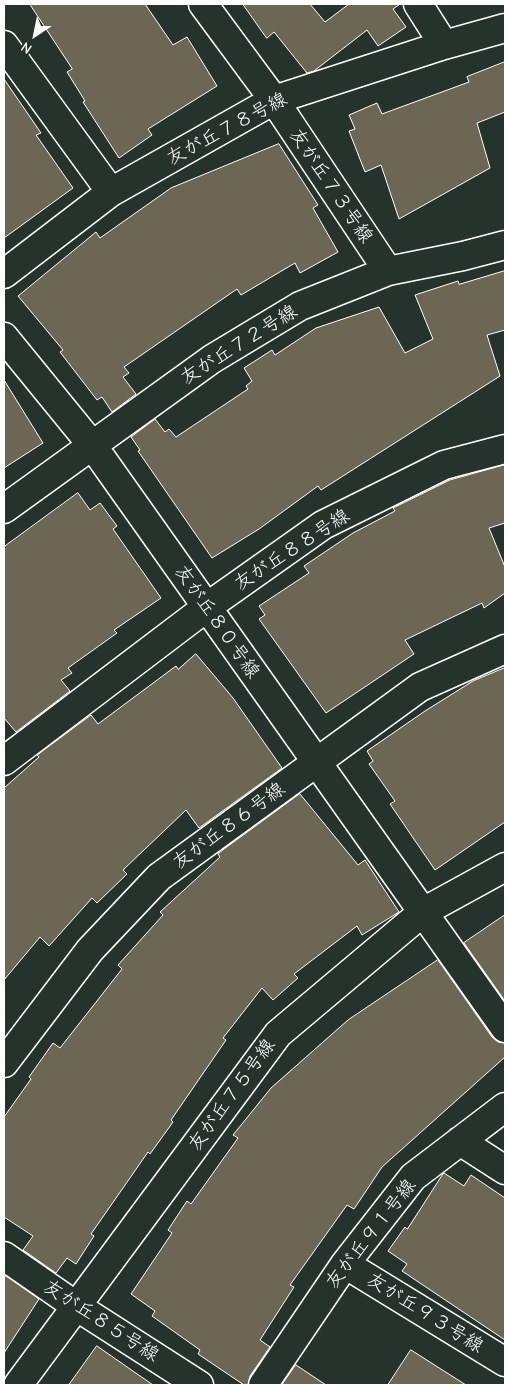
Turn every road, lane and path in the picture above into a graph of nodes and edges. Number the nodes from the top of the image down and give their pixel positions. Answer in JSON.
{"nodes":[{"id":1,"x":203,"y":4,"type":"edge"},
{"id":2,"x":418,"y":4,"type":"edge"},
{"id":3,"x":505,"y":28,"type":"edge"},
{"id":4,"x":4,"y":45,"type":"edge"},
{"id":5,"x":444,"y":45,"type":"junction"},
{"id":6,"x":274,"y":100,"type":"junction"},
{"id":7,"x":111,"y":192,"type":"junction"},
{"id":8,"x":505,"y":244,"type":"edge"},
{"id":9,"x":388,"y":271,"type":"junction"},
{"id":10,"x":4,"y":274,"type":"edge"},
{"id":11,"x":4,"y":337,"type":"edge"},
{"id":12,"x":92,"y":445,"type":"junction"},
{"id":13,"x":505,"y":449,"type":"edge"},
{"id":14,"x":4,"y":509,"type":"edge"},
{"id":15,"x":207,"y":607,"type":"junction"},
{"id":16,"x":505,"y":649,"type":"edge"},
{"id":17,"x":4,"y":761,"type":"edge"},
{"id":18,"x":317,"y":763,"type":"junction"},
{"id":19,"x":505,"y":867,"type":"edge"},
{"id":20,"x":423,"y":912,"type":"junction"},
{"id":21,"x":505,"y":1028,"type":"edge"},
{"id":22,"x":6,"y":1053,"type":"edge"},
{"id":23,"x":505,"y":1107,"type":"edge"},
{"id":24,"x":460,"y":1141,"type":"junction"},
{"id":25,"x":505,"y":1170,"type":"edge"},
{"id":26,"x":4,"y":1256,"type":"edge"},
{"id":27,"x":345,"y":1264,"type":"junction"},
{"id":28,"x":76,"y":1306,"type":"junction"},
{"id":29,"x":505,"y":1362,"type":"edge"},
{"id":30,"x":18,"y":1385,"type":"edge"},
{"id":31,"x":199,"y":1385,"type":"edge"},
{"id":32,"x":263,"y":1385,"type":"edge"}],
"edges":[{"from":1,"to":6,"type":"street","name":"友が丘７３号線"},
{"from":2,"to":5,"type":"street"},
{"from":3,"to":5,"type":"street","name":"友が丘７８号線"},
{"from":4,"to":7,"type":"street"},
{"from":5,"to":6,"type":"street","name":"友が丘７８号線"},
{"from":6,"to":7,"type":"street","name":"友が丘７８号線"},
{"from":6,"to":9,"type":"street","name":"友が丘７３号線"},
{"from":7,"to":10,"type":"street","name":"友が丘７８号線"},
{"from":8,"to":9,"type":"street","name":"友が丘７２号線"},
{"from":9,"to":12,"type":"street","name":"友が丘７２号線"},
{"from":11,"to":12,"type":"street","name":"友が丘８０号線"},
{"from":12,"to":14,"type":"street","name":"友が丘７２号線"},
{"from":12,"to":15,"type":"street","name":"友が丘８０号線"},
{"from":13,"to":15,"type":"street","name":"友が丘８８号線"},
{"from":15,"to":17,"type":"street","name":"友が丘８８号線"},
{"from":15,"to":18,"type":"street","name":"友が丘８０号線"},
{"from":16,"to":18,"type":"street","name":"友が丘８６号線"},
{"from":18,"to":20,"type":"street","name":"友が丘８０号線"},
{"from":18,"to":22,"type":"street","name":"友が丘８６号線"},
{"from":19,"to":20,"type":"street","name":"友が丘７５号線"},
{"from":20,"to":21,"type":"street","name":"友が丘８０号線"},
{"from":20,"to":28,"type":"street","name":"友が丘７５号線"},
{"from":23,"to":24,"type":"street","name":"友が丘９１号線"},
{"from":24,"to":25,"type":"street"},
{"from":24,"to":27,"type":"street","name":"友が丘９１号線"},
{"from":26,"to":28,"type":"street","name":"友が丘８５号線"},
{"from":27,"to":29,"type":"street","name":"友が丘９３号線"},
{"from":27,"to":32,"type":"street","name":"友が丘９１号線"},
{"from":28,"to":30,"type":"street","name":"友が丘７５号線"},
{"from":28,"to":31,"type":"street","name":"友が丘８５号線"}]}
